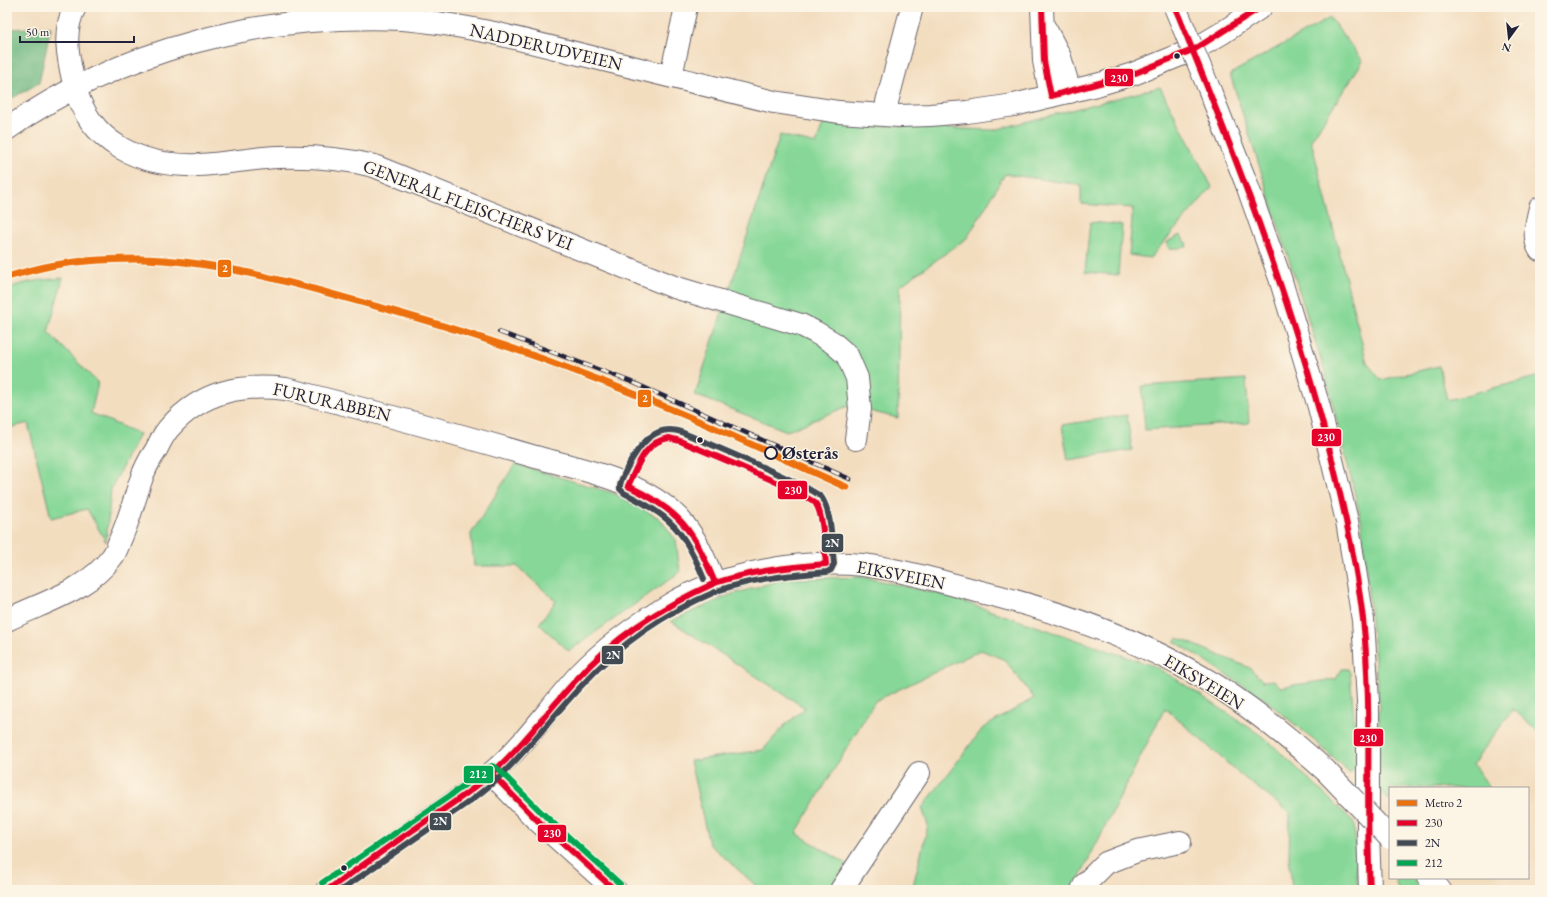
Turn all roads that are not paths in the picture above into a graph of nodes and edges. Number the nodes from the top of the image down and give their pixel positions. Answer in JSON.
{"nodes":[{"id":1,"x":75,"y":7,"type":"edge"},
{"id":2,"x":686,"y":7,"type":"edge"},
{"id":3,"x":912,"y":7,"type":"edge"},
{"id":4,"x":1175,"y":7,"type":"edge"},
{"id":5,"x":1261,"y":7,"type":"edge"},
{"id":6,"x":1043,"y":16,"type":"edge"},
{"id":7,"x":671,"y":76,"type":"junction"},
{"id":8,"x":75,"y":87,"type":"junction"},
{"id":9,"x":1060,"y":94,"type":"junction"},
{"id":10,"x":887,"y":115,"type":"junction"},
{"id":11,"x":7,"y":130,"type":"edge"},
{"id":12,"x":1540,"y":208,"type":"edge"},
{"id":13,"x":1540,"y":250,"type":"edge"},
{"id":14,"x":856,"y":439,"type":"dead end"},
{"id":15,"x":715,"y":584,"type":"junction"},
{"id":16,"x":7,"y":620,"type":"edge"},
{"id":17,"x":919,"y":773,"type":"dead end"},
{"id":18,"x":492,"y":774,"type":"junction"},
{"id":19,"x":1389,"y":837,"type":"edge"},
{"id":20,"x":1180,"y":842,"type":"dead end"},
{"id":21,"x":1430,"y":879,"type":"edge"},
{"id":22,"x":327,"y":890,"type":"edge"},
{"id":23,"x":614,"y":890,"type":"edge"},
{"id":24,"x":841,"y":890,"type":"edge"},
{"id":25,"x":1082,"y":890,"type":"edge"},
{"id":26,"x":1370,"y":890,"type":"edge"},
{"id":27,"x":1440,"y":890,"type":"edge"}],
"edges":[{"from":1,"to":8,"type":"street","name":"GENERAL FLEISCHERS VEI"},
{"from":2,"to":7,"type":"street"},
{"from":3,"to":10,"type":"street"},
{"from":4,"to":26,"type":"street","bridge":true},
{"from":5,"to":9,"type":"street","name":"NADDERUDVEIEN"},
{"from":6,"to":9,"type":"street"},
{"from":7,"to":8,"type":"street","name":"NADDERUDVEIEN"},
{"from":7,"to":10,"type":"street","name":"NADDERUDVEIEN"},
{"from":8,"to":11,"type":"street","name":"NADDERUDVEIEN"},
{"from":8,"to":14,"type":"street","name":"GENERAL FLEISCHERS VEI"},
{"from":9,"to":10,"type":"street","name":"NADDERUDVEIEN"},
{"from":12,"to":13,"type":"street"},
{"from":15,"to":16,"type":"street","name":"FURURABBEN"},
{"from":15,"to":18,"type":"street","name":"EIKSVEIEN"},
{"from":15,"to":19,"type":"street","name":"EIKSVEIEN","bridge":true},
{"from":17,"to":24,"type":"street"},
{"from":18,"to":22,"type":"street","name":"EIKSVEIEN"},
{"from":18,"to":23,"type":"street"},
{"from":20,"to":25,"type":"street"},
{"from":21,"to":27,"type":"street"}]}
